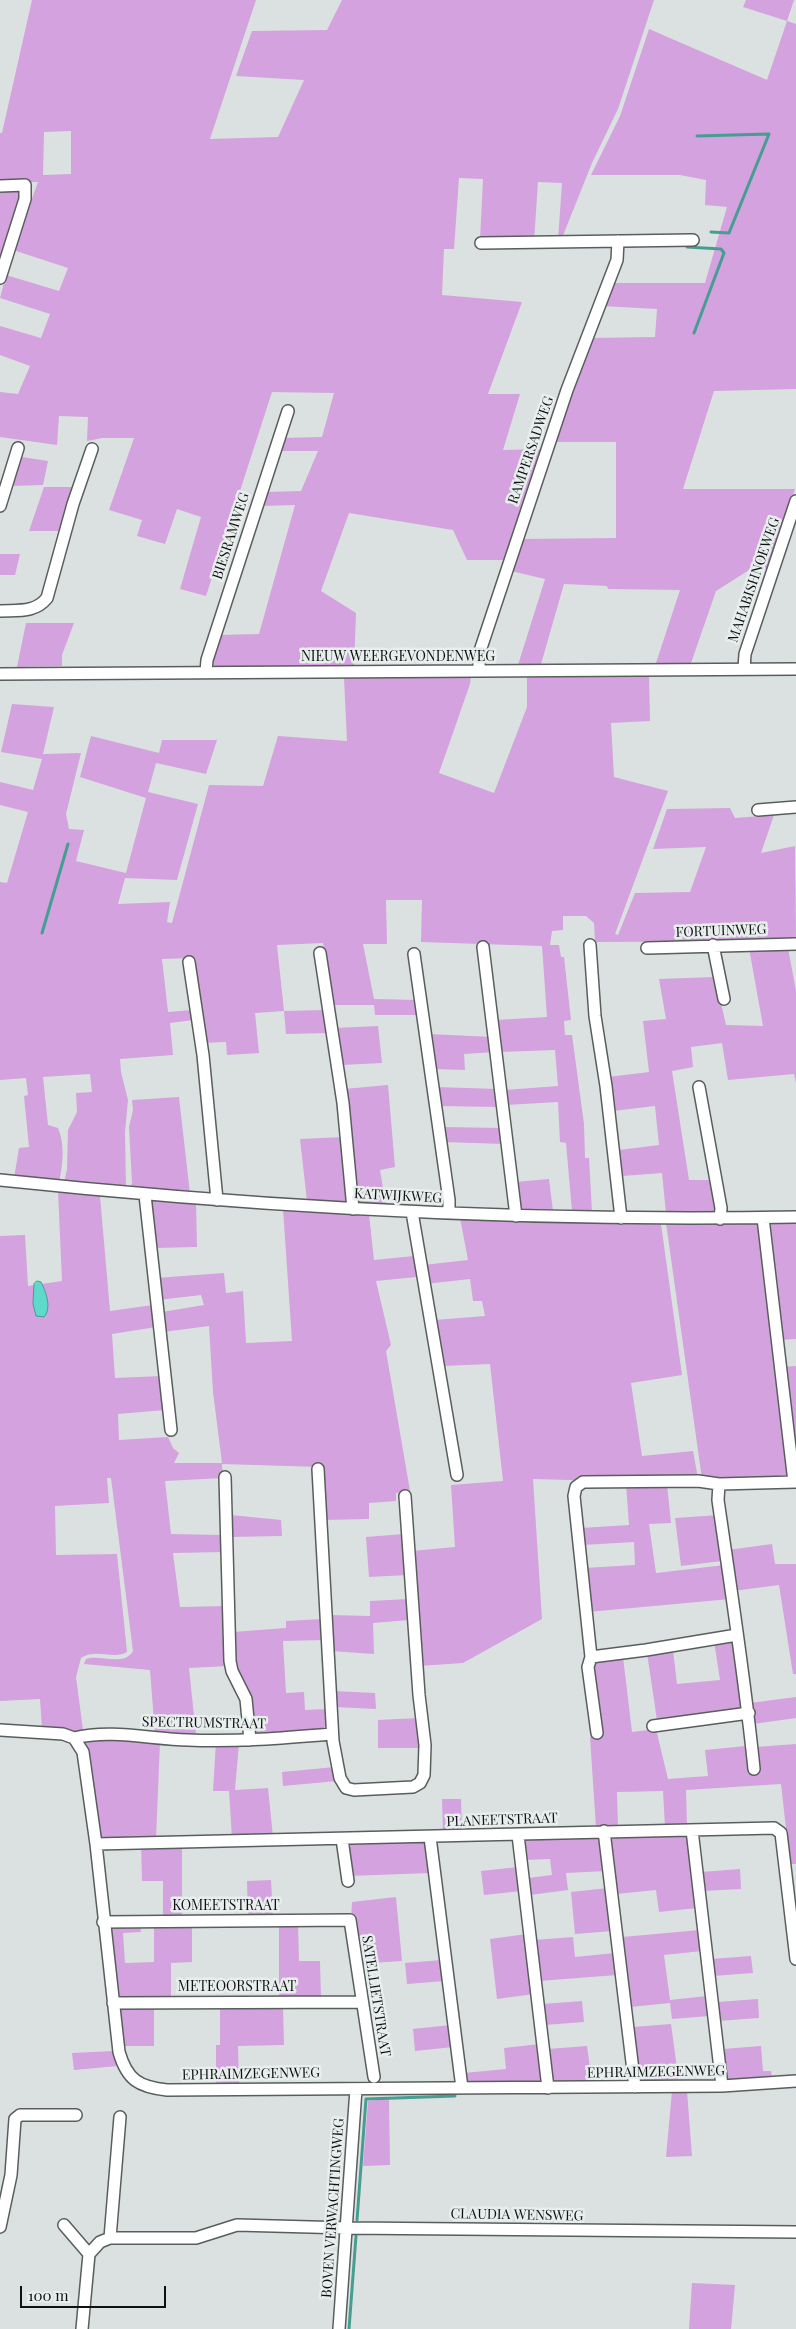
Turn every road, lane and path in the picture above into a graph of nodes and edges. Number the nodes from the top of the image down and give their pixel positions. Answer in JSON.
{"nodes":[{"id":1,"x":0,"y":186,"type":"edge"},
{"id":2,"x":693,"y":240,"type":"dead end"},
{"id":3,"x":618,"y":241,"type":"junction"},
{"id":4,"x":481,"y":243,"type":"dead end"},
{"id":5,"x":0,"y":278,"type":"edge"},
{"id":6,"x":288,"y":411,"type":"dead end"},
{"id":7,"x":18,"y":448,"type":"dead end"},
{"id":8,"x":92,"y":449,"type":"dead end"},
{"id":9,"x":796,"y":502,"type":"edge"},
{"id":10,"x":0,"y":506,"type":"edge"},
{"id":11,"x":0,"y":611,"type":"edge"},
{"id":12,"x":744,"y":669,"type":"junction"},
{"id":13,"x":796,"y":669,"type":"edge"},
{"id":14,"x":478,"y":670,"type":"junction"},
{"id":15,"x":206,"y":672,"type":"junction"},
{"id":16,"x":0,"y":674,"type":"edge"},
{"id":17,"x":796,"y":807,"type":"edge"},
{"id":18,"x":758,"y":810,"type":"dead end"},
{"id":19,"x":796,"y":944,"type":"edge"},
{"id":20,"x":590,"y":945,"type":"dead end"},
{"id":21,"x":713,"y":945,"type":"junction"},
{"id":22,"x":484,"y":947,"type":"dead end"},
{"id":23,"x":647,"y":948,"type":"dead end"},
{"id":24,"x":320,"y":953,"type":"dead end"},
{"id":25,"x":414,"y":954,"type":"dead end"},
{"id":26,"x":188,"y":962,"type":"dead end"},
{"id":27,"x":724,"y":999,"type":"dead end"},
{"id":28,"x":699,"y":1086,"type":"dead end"},
{"id":29,"x":0,"y":1180,"type":"edge"},
{"id":30,"x":145,"y":1195,"type":"junction"},
{"id":31,"x":217,"y":1200,"type":"junction"},
{"id":32,"x":353,"y":1209,"type":"junction"},
{"id":33,"x":412,"y":1212,"type":"junction"},
{"id":34,"x":449,"y":1213,"type":"junction"},
{"id":35,"x":516,"y":1216,"type":"junction"},
{"id":36,"x":796,"y":1217,"type":"edge"},
{"id":37,"x":621,"y":1218,"type":"junction"},
{"id":38,"x":763,"y":1218,"type":"junction"},
{"id":39,"x":720,"y":1219,"type":"junction"},
{"id":40,"x":171,"y":1430,"type":"dead end"},
{"id":41,"x":318,"y":1469,"type":"dead end"},
{"id":42,"x":457,"y":1475,"type":"dead end"},
{"id":43,"x":225,"y":1477,"type":"dead end"},
{"id":44,"x":795,"y":1482,"type":"edge"},
{"id":45,"x":720,"y":1484,"type":"junction"},
{"id":46,"x":405,"y":1496,"type":"dead end"},
{"id":47,"x":737,"y":1634,"type":"junction"},
{"id":48,"x":591,"y":1657,"type":"junction"},
{"id":49,"x":749,"y":1713,"type":"junction"},
{"id":50,"x":653,"y":1726,"type":"dead end"},
{"id":51,"x":0,"y":1730,"type":"edge"},
{"id":52,"x":597,"y":1733,"type":"dead end"},
{"id":53,"x":332,"y":1734,"type":"junction"},
{"id":54,"x":74,"y":1738,"type":"junction"},
{"id":55,"x":250,"y":1740,"type":"junction"},
{"id":56,"x":754,"y":1769,"type":"dead end"},
{"id":57,"x":692,"y":1830,"type":"junction"},
{"id":58,"x":604,"y":1831,"type":"junction"},
{"id":59,"x":518,"y":1835,"type":"junction"},
{"id":60,"x":430,"y":1837,"type":"junction"},
{"id":61,"x":342,"y":1839,"type":"junction"},
{"id":62,"x":96,"y":1844,"type":"junction"},
{"id":63,"x":348,"y":1881,"type":"dead end"},
{"id":64,"x":350,"y":1920,"type":"joint"},
{"id":65,"x":104,"y":1922,"type":"junction"},
{"id":66,"x":796,"y":1959,"type":"edge"},
{"id":67,"x":362,"y":2002,"type":"junction"},
{"id":68,"x":113,"y":2003,"type":"junction"},
{"id":69,"x":374,"y":2077,"type":"dead end"},
{"id":70,"x":796,"y":2081,"type":"edge"},
{"id":71,"x":722,"y":2086,"type":"junction"},
{"id":72,"x":635,"y":2087,"type":"junction"},
{"id":73,"x":462,"y":2088,"type":"junction"},
{"id":74,"x":548,"y":2088,"type":"junction"},
{"id":75,"x":356,"y":2089,"type":"junction"},
{"id":76,"x":76,"y":2115,"type":"dead end"},
{"id":77,"x":120,"y":2117,"type":"dead end"},
{"id":78,"x":64,"y":2225,"type":"dead end"},
{"id":79,"x":0,"y":2227,"type":"edge"},
{"id":80,"x":347,"y":2228,"type":"junction"},
{"id":81,"x":796,"y":2232,"type":"edge"},
{"id":82,"x":110,"y":2238,"type":"junction"},
{"id":83,"x":89,"y":2254,"type":"junction"},
{"id":84,"x":82,"y":2329,"type":"edge"},
{"id":85,"x":339,"y":2329,"type":"edge"}],
"edges":[{"from":1,"to":5,"type":"street"},
{"from":2,"to":3,"type":"street"},
{"from":3,"to":4,"type":"street"},
{"from":3,"to":14,"type":"street","name":"RAMPERSADWEG"},
{"from":6,"to":15,"type":"street","name":"BIESRAMWEG"},
{"from":7,"to":10,"type":"street"},
{"from":8,"to":11,"type":"street"},
{"from":9,"to":12,"type":"street","name":"MAHABISHNOEWEG"},
{"from":12,"to":13,"type":"street","name":"NIEUW WEERGEVONDENWEG"},
{"from":12,"to":14,"type":"street","name":"NIEUW WEERGEVONDENWEG"},
{"from":14,"to":15,"type":"street","name":"NIEUW WEERGEVONDENWEG"},
{"from":15,"to":16,"type":"street","name":"NIEUW WEERGEVONDENWEG"},
{"from":17,"to":18,"type":"street"},
{"from":19,"to":21,"type":"street","name":"FORTUINWEG"},
{"from":20,"to":37,"type":"street"},
{"from":21,"to":23,"type":"street","name":"FORTUINWEG"},
{"from":21,"to":27,"type":"street"},
{"from":22,"to":35,"type":"street"},
{"from":24,"to":32,"type":"street"},
{"from":25,"to":34,"type":"street"},
{"from":26,"to":31,"type":"street"},
{"from":28,"to":39,"type":"street"},
{"from":29,"to":30,"type":"street","name":"KATWIJKWEG"},
{"from":30,"to":31,"type":"street","name":"KATWIJKWEG"},
{"from":30,"to":40,"type":"street"},
{"from":31,"to":32,"type":"street","name":"KATWIJKWEG"},
{"from":32,"to":33,"type":"street","name":"KATWIJKWEG"},
{"from":33,"to":34,"type":"street","name":"KATWIJKWEG"},
{"from":33,"to":42,"type":"street"},
{"from":34,"to":35,"type":"street","name":"KATWIJKWEG"},
{"from":35,"to":37,"type":"street","name":"KATWIJKWEG"},
{"from":36,"to":38,"type":"street","name":"KATWIJKWEG"},
{"from":37,"to":39,"type":"street","name":"KATWIJKWEG"},
{"from":38,"to":39,"type":"street","name":"KATWIJKWEG"},
{"from":38,"to":44,"type":"street"},
{"from":41,"to":53,"type":"street"},
{"from":43,"to":55,"type":"street"},
{"from":44,"to":45,"type":"street"},
{"from":45,"to":47,"type":"street"},
{"from":45,"to":48,"type":"street"},
{"from":46,"to":53,"type":"street"},
{"from":47,"to":48,"type":"street"},
{"from":47,"to":49,"type":"street"},
{"from":48,"to":52,"type":"street"},
{"from":49,"to":50,"type":"street"},
{"from":49,"to":56,"type":"street"},
{"from":51,"to":54,"type":"street"},
{"from":53,"to":55,"type":"street","name":"SPECTRUMSTRAAT"},
{"from":54,"to":55,"type":"street","name":"SPECTRUMSTRAAT"},
{"from":54,"to":62,"type":"street","name":"EPHRAIMZEGENWEG"},
{"from":57,"to":58,"type":"street","name":"PLANEETSTRAAT"},
{"from":57,"to":66,"type":"street","name":"PLANEETSTRAAT"},
{"from":57,"to":71,"type":"street"},
{"from":58,"to":59,"type":"street","name":"PLANEETSTRAAT"},
{"from":58,"to":72,"type":"street"},
{"from":59,"to":60,"type":"street","name":"PLANEETSTRAAT"},
{"from":59,"to":74,"type":"street"},
{"from":60,"to":61,"type":"street","name":"PLANEETSTRAAT"},
{"from":60,"to":73,"type":"street"},
{"from":61,"to":62,"type":"street","name":"PLANEETSTRAAT"},
{"from":61,"to":63,"type":"street"},
{"from":62,"to":65,"type":"street","name":"EPHRAIMZEGENWEG"},
{"from":64,"to":65,"type":"street","name":"KOMEETSTRAAT"},
{"from":64,"to":67,"type":"street","name":"SATELLIETSTRAAT"},
{"from":65,"to":68,"type":"street","name":"EPHRAIMZEGENWEG"},
{"from":67,"to":68,"type":"street","name":"METEOORSTRAAT"},
{"from":67,"to":69,"type":"street","name":"SATELLIETSTRAAT"},
{"from":68,"to":75,"type":"street","name":"EPHRAIMZEGENWEG"},
{"from":70,"to":71,"type":"street","name":"EPHRAIMZEGENWEG"},
{"from":71,"to":72,"type":"street","name":"EPHRAIMZEGENWEG"},
{"from":72,"to":74,"type":"street","name":"EPHRAIMZEGENWEG"},
{"from":73,"to":74,"type":"street","name":"EPHRAIMZEGENWEG"},
{"from":73,"to":75,"type":"street","name":"EPHRAIMZEGENWEG"},
{"from":75,"to":80,"type":"street","name":"BOVEN VERWACHTINGWEG"},
{"from":76,"to":79,"type":"street"},
{"from":77,"to":82,"type":"street"},
{"from":78,"to":83,"type":"street"},
{"from":80,"to":81,"type":"street","name":"CLAUDIA WENSWEG"},
{"from":80,"to":82,"type":"street","name":"CLAUDIA WENSWEG"},
{"from":80,"to":85,"type":"street","name":"BOVEN VERWACHTINGWEG"},
{"from":82,"to":83,"type":"street"},
{"from":83,"to":84,"type":"street"}]}
